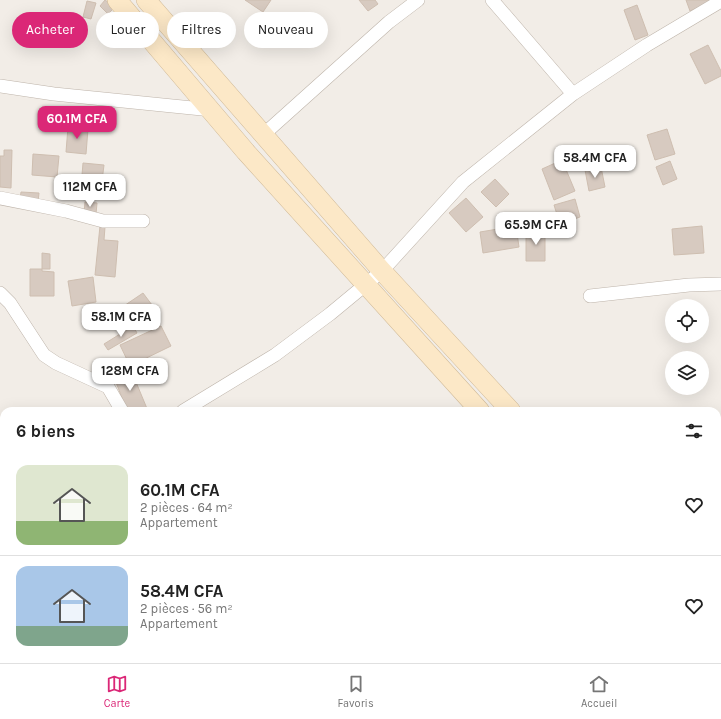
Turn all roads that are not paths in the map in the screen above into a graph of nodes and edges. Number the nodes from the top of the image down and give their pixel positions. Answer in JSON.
{"nodes":[{"id":1,"x":117,"y":0,"type":"edge"},
{"id":2,"x":146,"y":0,"type":"edge"},
{"id":3,"x":418,"y":0,"type":"edge"},
{"id":4,"x":492,"y":0,"type":"edge"},
{"id":5,"x":721,"y":1,"type":"edge"},
{"id":6,"x":0,"y":86,"type":"edge"},
{"id":7,"x":573,"y":94,"type":"junction"},
{"id":8,"x":212,"y":110,"type":"junction"},
{"id":9,"x":263,"y":135,"type":"junction"},
{"id":10,"x":0,"y":198,"type":"edge"},
{"id":11,"x":142,"y":221,"type":"dead end"},
{"id":12,"x":382,"y":271,"type":"junction"},
{"id":13,"x":366,"y":284,"type":"junction"},
{"id":14,"x":721,"y":284,"type":"edge"},
{"id":15,"x":0,"y":293,"type":"edge"},
{"id":16,"x":590,"y":296,"type":"dead end"},
{"id":17,"x":120,"y":407,"type":"edge"},
{"id":18,"x":190,"y":407,"type":"edge"},
{"id":19,"x":476,"y":407,"type":"edge"},
{"id":20,"x":507,"y":407,"type":"edge"}],
"edges":[{"from":1,"to":8,"type":"street"},
{"from":2,"to":9,"type":"street"},
{"from":3,"to":9,"type":"street"},
{"from":4,"to":7,"type":"street"},
{"from":5,"to":7,"type":"street"},
{"from":6,"to":8,"type":"street"},
{"from":7,"to":12,"type":"street"},
{"from":8,"to":13,"type":"street"},
{"from":9,"to":12,"type":"street"},
{"from":10,"to":11,"type":"street"},
{"from":12,"to":13,"type":"street"},
{"from":12,"to":20,"type":"street"},
{"from":13,"to":18,"type":"street"},
{"from":13,"to":19,"type":"street"},
{"from":14,"to":16,"type":"street"},
{"from":15,"to":17,"type":"street"}]}
